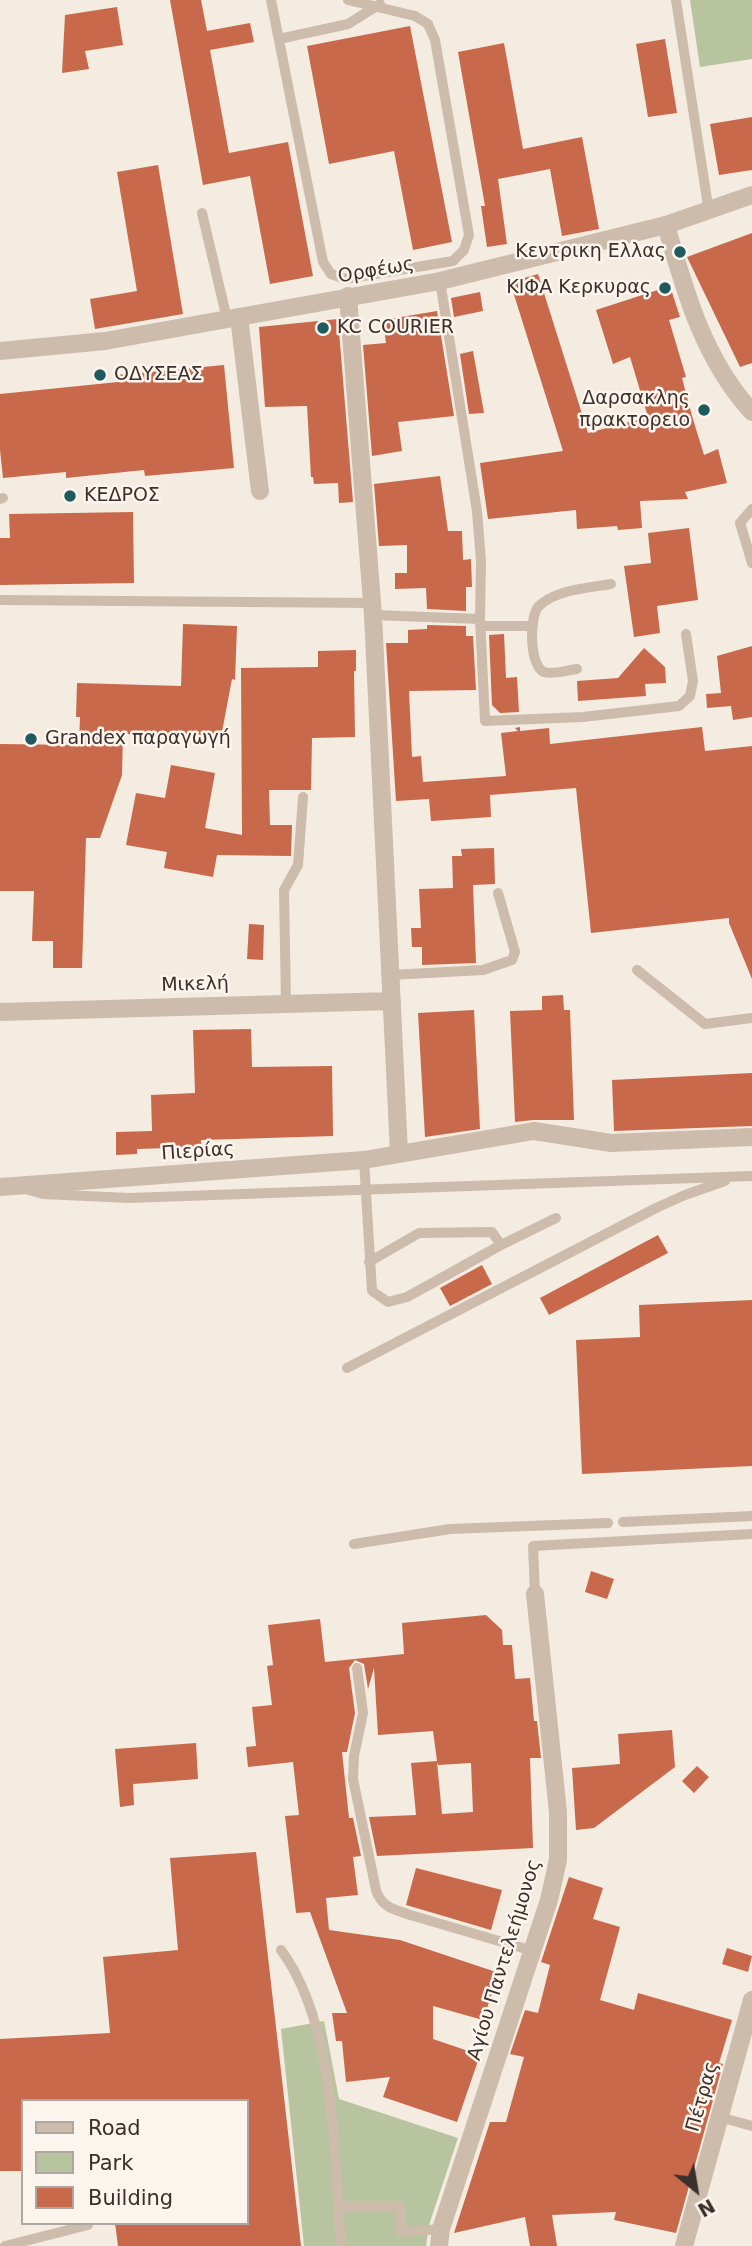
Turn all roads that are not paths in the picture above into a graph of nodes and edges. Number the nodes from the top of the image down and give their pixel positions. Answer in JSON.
{"nodes":[{"id":1,"x":271,"y":0,"type":"edge"},
{"id":2,"x":348,"y":0,"type":"edge"},
{"id":3,"x":676,"y":0,"type":"edge"},
{"id":4,"x":381,"y":3,"type":"edge"},
{"id":5,"x":279,"y":39,"type":"junction"},
{"id":6,"x":752,"y":195,"type":"edge"},
{"id":7,"x":709,"y":212,"type":"junction"},
{"id":8,"x":202,"y":213,"type":"dead end"},
{"id":9,"x":666,"y":225,"type":"junction"},
{"id":10,"x":440,"y":281,"type":"junction"},
{"id":11,"x":348,"y":296,"type":"junction"},
{"id":12,"x":233,"y":318,"type":"junction"},
{"id":13,"x":0,"y":351,"type":"edge"},
{"id":14,"x":752,"y":412,"type":"edge"},
{"id":15,"x":260,"y":491,"type":"dead end"},
{"id":16,"x":752,"y":509,"type":"edge"},
{"id":17,"x":752,"y":562,"type":"edge"},
{"id":18,"x":611,"y":584,"type":"dead end"},
{"id":19,"x":0,"y":600,"type":"edge"},
{"id":20,"x":372,"y":609,"type":"junction"},
{"id":21,"x":480,"y":622,"type":"junction"},
{"id":22,"x":533,"y":626,"type":"junction"},
{"id":23,"x":686,"y":634,"type":"dead end"},
{"id":24,"x":576,"y":669,"type":"dead end"},
{"id":25,"x":303,"y":797,"type":"dead end"},
{"id":26,"x":498,"y":893,"type":"dead end"},
{"id":27,"x":636,"y":970,"type":"dead end"},
{"id":28,"x":391,"y":975,"type":"junction"},
{"id":29,"x":392,"y":1001,"type":"junction"},
{"id":30,"x":286,"y":1003,"type":"junction"},
{"id":31,"x":0,"y":1012,"type":"edge"},
{"id":32,"x":752,"y":1018,"type":"edge"},
{"id":33,"x":752,"y":1137,"type":"edge"},
{"id":34,"x":399,"y":1153,"type":"junction"},
{"id":35,"x":364,"y":1160,"type":"junction"},
{"id":36,"x":752,"y":1176,"type":"edge"},
{"id":37,"x":8,"y":1186,"type":"edge"},
{"id":38,"x":365,"y":1188,"type":"junction"},
{"id":39,"x":556,"y":1218,"type":"dead end"},
{"id":40,"x":501,"y":1245,"type":"junction"},
{"id":41,"x":369,"y":1262,"type":"junction"},
{"id":42,"x":347,"y":1368,"type":"dead end"},
{"id":43,"x":752,"y":1516,"type":"edge"},
{"id":44,"x":623,"y":1522,"type":"dead end"},
{"id":45,"x":608,"y":1523,"type":"dead end"},
{"id":46,"x":752,"y":1534,"type":"edge"},
{"id":47,"x":354,"y":1544,"type":"dead end"},
{"id":48,"x":535,"y":1594,"type":"joint"},
{"id":49,"x":357,"y":1668,"type":"dead end"},
{"id":50,"x":281,"y":1950,"type":"dead end"},
{"id":51,"x":533,"y":1951,"type":"junction"},
{"id":52,"x":752,"y":2000,"type":"edge"},
{"id":53,"x":719,"y":2117,"type":"junction"},
{"id":54,"x":752,"y":2126,"type":"edge"},
{"id":55,"x":338,"y":2206,"type":"junction"},
{"id":56,"x":88,"y":2225,"type":"dead end"},
{"id":57,"x":440,"y":2237,"type":"edge"},
{"id":58,"x":5,"y":2246,"type":"edge"},
{"id":59,"x":341,"y":2246,"type":"edge"},
{"id":60,"x":684,"y":2246,"type":"edge"}],
"edges":[{"from":1,"to":5,"type":"lane"},
{"from":2,"to":4,"type":"lane"},
{"from":3,"to":7,"type":"lane"},
{"from":4,"to":5,"type":"lane"},
{"from":4,"to":5,"type":"lane"},
{"from":6,"to":7,"type":"street","name":"Ορφέως"},
{"from":7,"to":9,"type":"street","name":"Ορφέως"},
{"from":8,"to":12,"type":"lane"},
{"from":9,"to":10,"type":"street","name":"Ορφέως"},
{"from":9,"to":14,"type":"street"},
{"from":10,"to":11,"type":"street","name":"Ορφέως"},
{"from":10,"to":21,"type":"lane"},
{"from":11,"to":12,"type":"street","name":"Ορφέως"},
{"from":11,"to":20,"type":"street"},
{"from":12,"to":13,"type":"street","name":"Ορφέως"},
{"from":12,"to":15,"type":"street"},
{"from":16,"to":17,"type":"lane"},
{"from":18,"to":22,"type":"lane"},
{"from":19,"to":20,"type":"lane"},
{"from":20,"to":21,"type":"lane"},
{"from":20,"to":28,"type":"street"},
{"from":21,"to":22,"type":"lane"},
{"from":21,"to":23,"type":"lane"},
{"from":22,"to":24,"type":"lane"},
{"from":25,"to":30,"type":"lane"},
{"from":26,"to":28,"type":"lane"},
{"from":27,"to":32,"type":"lane"},
{"from":28,"to":29,"type":"street"},
{"from":29,"to":30,"type":"street","name":"Μικελή"},
{"from":29,"to":34,"type":"street"},
{"from":30,"to":31,"type":"street","name":"Μικελή"},
{"from":33,"to":34,"type":"street","name":"Πιερίας"},
{"from":34,"to":35,"type":"street","name":"Πιερίας"},
{"from":35,"to":37,"type":"street","name":"Πιερίας"},
{"from":35,"to":38,"type":"lane"},
{"from":36,"to":38,"type":"lane"},
{"from":36,"to":42,"type":"lane"},
{"from":37,"to":38,"type":"lane"},
{"from":38,"to":41,"type":"lane"},
{"from":39,"to":40,"type":"lane"},
{"from":40,"to":41,"type":"lane"},
{"from":40,"to":41,"type":"lane"},
{"from":43,"to":44,"type":"lane"},
{"from":45,"to":47,"type":"lane"},
{"from":46,"to":48,"type":"lane"},
{"from":48,"to":51,"type":"street","name":"Αγίου Παντελεήμονος"},
{"from":49,"to":51,"type":"lane"},
{"from":50,"to":55,"type":"lane"},
{"from":51,"to":57,"type":"street","name":"Αγίου Παντελεήμονος"},
{"from":52,"to":53,"type":"street","name":"Πέτρας"},
{"from":53,"to":54,"type":"lane"},
{"from":53,"to":60,"type":"street","name":"Πέτρας"},
{"from":55,"to":57,"type":"lane"},
{"from":55,"to":59,"type":"lane"},
{"from":56,"to":58,"type":"lane"}]}
